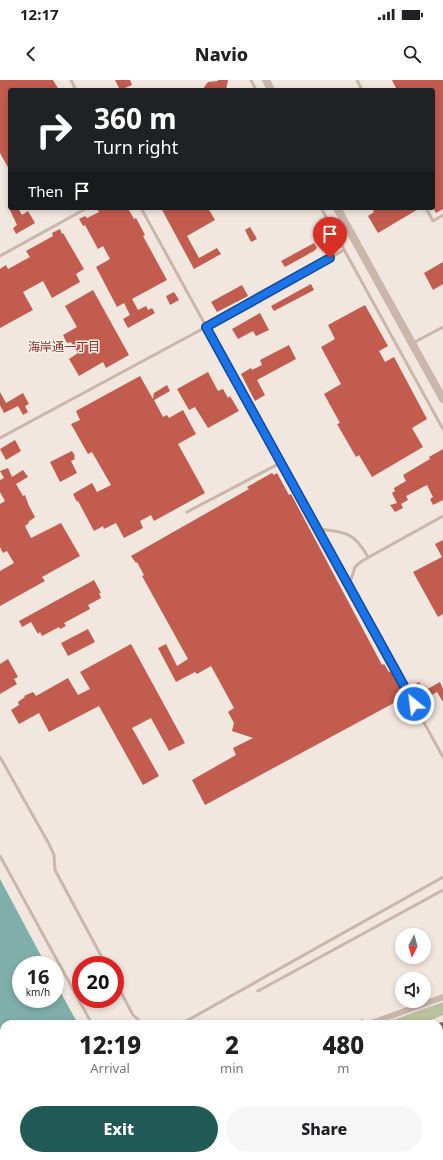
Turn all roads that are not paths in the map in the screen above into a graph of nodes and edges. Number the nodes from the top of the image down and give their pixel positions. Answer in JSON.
{"nodes":[{"id":1,"x":83,"y":210,"type":"edge"},
{"id":2,"x":142,"y":210,"type":"edge"},
{"id":3,"x":322,"y":210,"type":"edge"},
{"id":4,"x":338,"y":210,"type":"edge"},
{"id":5,"x":427,"y":210,"type":"edge"},
{"id":6,"x":443,"y":215,"type":"edge"},
{"id":7,"x":344,"y":250,"type":"junction"},
{"id":8,"x":0,"y":256,"type":"edge"},
{"id":9,"x":206,"y":327,"type":"junction"},
{"id":10,"x":443,"y":327,"type":"edge"},
{"id":11,"x":412,"y":344,"type":"junction"},
{"id":12,"x":443,"y":399,"type":"edge"},
{"id":13,"x":443,"y":429,"type":"edge"},
{"id":14,"x":0,"y":438,"type":"edge"},
{"id":15,"x":282,"y":462,"type":"junction"},
{"id":16,"x":187,"y":512,"type":"dead end"},
{"id":17,"x":443,"y":516,"type":"edge"},
{"id":18,"x":318,"y":529,"type":"junction"},
{"id":19,"x":368,"y":557,"type":"junction"},
{"id":20,"x":349,"y":586,"type":"junction"},
{"id":21,"x":0,"y":757,"type":"edge"},
{"id":22,"x":443,"y":757,"type":"edge"},
{"id":23,"x":0,"y":856,"type":"edge"},
{"id":24,"x":443,"y":877,"type":"edge"},
{"id":25,"x":443,"y":890,"type":"edge"},
{"id":26,"x":101,"y":956,"type":"edge"},
{"id":27,"x":258,"y":991,"type":"dead end"},
{"id":28,"x":443,"y":996,"type":"edge"},
{"id":29,"x":124,"y":998,"type":"edge"},
{"id":30,"x":90,"y":1020,"type":"edge"},
{"id":31,"x":139,"y":1020,"type":"edge"},
{"id":32,"x":188,"y":1020,"type":"edge"},
{"id":33,"x":380,"y":1020,"type":"edge"}],
"edges":[{"from":1,"to":8,"type":"lane"},
{"from":2,"to":9,"type":"lane"},
{"from":3,"to":7,"type":"lane"},
{"from":4,"to":11,"type":"street"},
{"from":5,"to":6,"type":"lane"},
{"from":7,"to":9,"type":"lane"},
{"from":7,"to":13,"type":"lane"},
{"from":9,"to":14,"type":"lane"},
{"from":9,"to":15,"type":"lane"},
{"from":10,"to":11,"type":"lane"},
{"from":11,"to":12,"type":"street"},
{"from":15,"to":16,"type":"lane"},
{"from":15,"to":18,"type":"lane"},
{"from":17,"to":19,"type":"lane"},
{"from":18,"to":19,"type":"lane"},
{"from":18,"to":20,"type":"lane"},
{"from":19,"to":20,"type":"lane"},
{"from":20,"to":22,"type":"lane"},
{"from":21,"to":26,"type":"lane"},
{"from":23,"to":30,"type":"lane"},
{"from":24,"to":32,"type":"lane"},
{"from":25,"to":27,"type":"lane"},
{"from":28,"to":33,"type":"street"},
{"from":29,"to":31,"type":"lane"}]}
